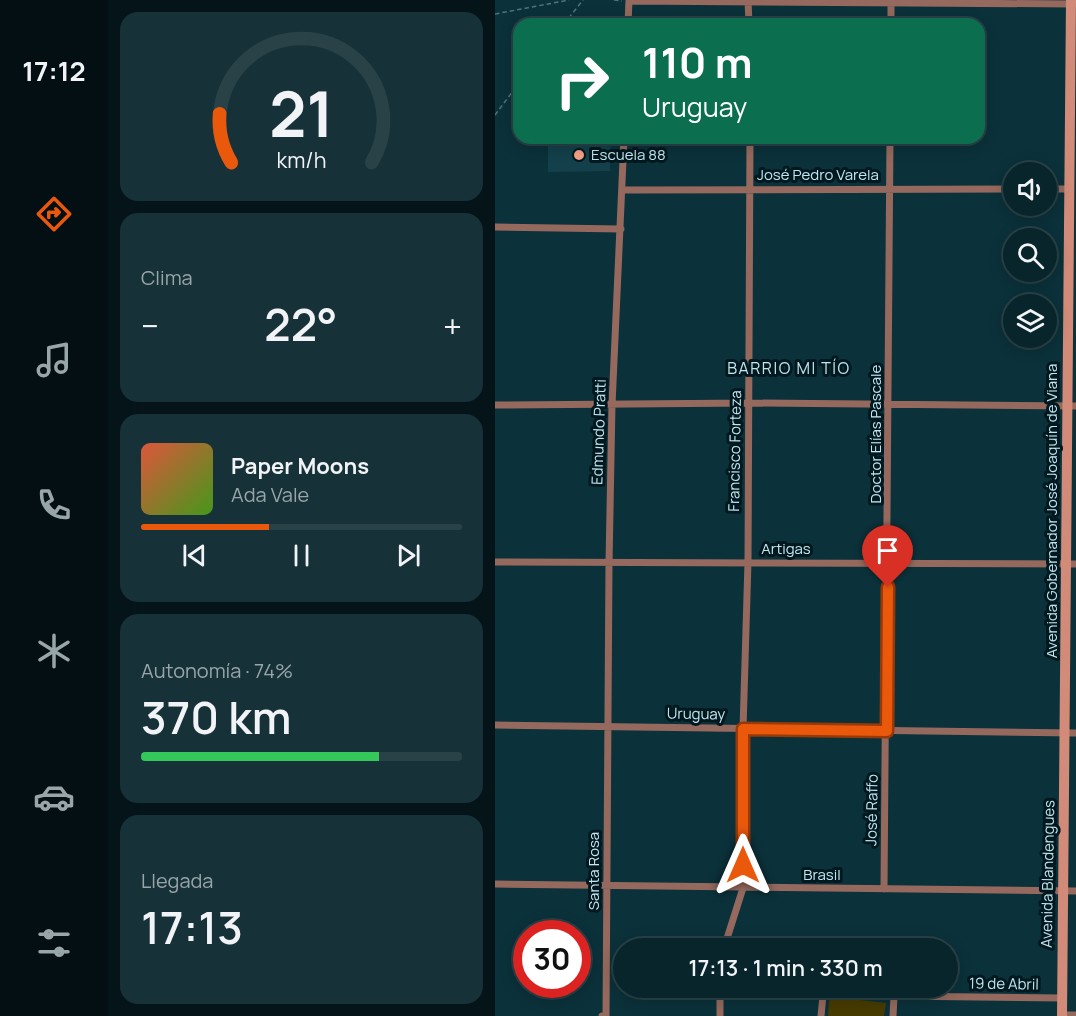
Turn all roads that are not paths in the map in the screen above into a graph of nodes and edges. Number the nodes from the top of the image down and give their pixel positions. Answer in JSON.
{"nodes":[{"id":1,"x":629,"y":1,"type":"edge"},
{"id":2,"x":748,"y":2,"type":"edge"},
{"id":3,"x":1073,"y":3,"type":"edge"},
{"id":4,"x":891,"y":4,"type":"junction"},
{"id":5,"x":628,"y":18,"type":"edge"},
{"id":6,"x":749,"y":18,"type":"edge"},
{"id":7,"x":891,"y":18,"type":"edge"},
{"id":8,"x":624,"y":144,"type":"edge"},
{"id":9,"x":750,"y":144,"type":"edge"},
{"id":10,"x":890,"y":144,"type":"edge"},
{"id":11,"x":1071,"y":185,"type":"edge"},
{"id":12,"x":751,"y":189,"type":"junction"},
{"id":13,"x":890,"y":189,"type":"junction"},
{"id":14,"x":1003,"y":189,"type":"edge"},
{"id":15,"x":623,"y":190,"type":"junction"},
{"id":16,"x":495,"y":227,"type":"edge"},
{"id":17,"x":621,"y":229,"type":"junction"},
{"id":18,"x":1072,"y":306,"type":"edge"},
{"id":19,"x":750,"y":403,"type":"junction"},
{"id":20,"x":495,"y":405,"type":"edge"},
{"id":21,"x":612,"y":405,"type":"junction"},
{"id":22,"x":889,"y":405,"type":"junction"},
{"id":23,"x":1072,"y":406,"type":"edge"},
{"id":24,"x":495,"y":562,"type":"edge"},
{"id":25,"x":748,"y":562,"type":"junction"},
{"id":26,"x":609,"y":563,"type":"junction"},
{"id":27,"x":889,"y":563,"type":"junction"},
{"id":28,"x":1071,"y":564,"type":"edge"},
{"id":29,"x":495,"y":725,"type":"edge"},
{"id":30,"x":607,"y":727,"type":"junction"},
{"id":31,"x":743,"y":729,"type":"junction"},
{"id":32,"x":887,"y":731,"type":"junction"},
{"id":33,"x":1070,"y":733,"type":"edge"},
{"id":34,"x":495,"y":884,"type":"edge"},
{"id":35,"x":607,"y":886,"type":"junction"},
{"id":36,"x":743,"y":888,"type":"junction"},
{"id":37,"x":884,"y":889,"type":"junction"},
{"id":38,"x":1063,"y":891,"type":"junction"},
{"id":39,"x":1076,"y":891,"type":"edge"},
{"id":40,"x":727,"y":938,"type":"edge"},
{"id":41,"x":958,"y":997,"type":"edge"},
{"id":42,"x":720,"y":998,"type":"edge"},
{"id":43,"x":822,"y":998,"type":"edge"},
{"id":44,"x":894,"y":998,"type":"edge"},
{"id":45,"x":1062,"y":998,"type":"junction"},
{"id":46,"x":1076,"y":1015,"type":"edge"},
{"id":47,"x":604,"y":1016,"type":"edge"},
{"id":48,"x":720,"y":1016,"type":"edge"},
{"id":49,"x":821,"y":1016,"type":"edge"},
{"id":50,"x":893,"y":1016,"type":"edge"},
{"id":51,"x":1062,"y":1016,"type":"edge"}],
"edges":[{"from":1,"to":2,"type":"street"},
{"from":1,"to":5,"type":"street"},
{"from":2,"to":4,"type":"street"},
{"from":2,"to":6,"type":"street"},
{"from":3,"to":4,"type":"street"},
{"from":3,"to":11,"type":"street","name":"Avenida Gobernador José Joaquín de Viana"},
{"from":4,"to":7,"type":"street"},
{"from":8,"to":15,"type":"street","name":"Edmundo Pratti"},
{"from":9,"to":12,"type":"street","name":"Francisco Forteza"},
{"from":10,"to":13,"type":"street","name":"Doctor Elías Pascale"},
{"from":11,"to":18,"type":"street","name":"Avenida Gobernador José Joaquín de Viana"},
{"from":12,"to":13,"type":"street","name":"José Pedro Varela"},
{"from":12,"to":15,"type":"street","name":"José Pedro Varela"},
{"from":12,"to":19,"type":"street","name":"Francisco Forteza"},
{"from":13,"to":14,"type":"street","name":"José Pedro Varela"},
{"from":13,"to":22,"type":"street","name":"Doctor Elías Pascale"},
{"from":15,"to":17,"type":"street","name":"Edmundo Pratti"},
{"from":16,"to":17,"type":"street"},
{"from":17,"to":21,"type":"street","name":"Edmundo Pratti"},
{"from":18,"to":23,"type":"street","name":"Avenida Gobernador José Joaquín de Viana"},
{"from":19,"to":21,"type":"street"},
{"from":19,"to":22,"type":"street"},
{"from":19,"to":25,"type":"street","name":"Francisco Forteza"},
{"from":20,"to":21,"type":"street"},
{"from":21,"to":26,"type":"street","name":"Edmundo Pratti"},
{"from":22,"to":23,"type":"street"},
{"from":22,"to":27,"type":"street","name":"Doctor Elías Pascale"},
{"from":23,"to":28,"type":"street","name":"Avenida Gobernador José Joaquín de Viana"},
{"from":24,"to":26,"type":"street","name":"Artigas"},
{"from":25,"to":26,"type":"street","name":"Artigas"},
{"from":25,"to":27,"type":"street","name":"Artigas"},
{"from":25,"to":31,"type":"street","name":"Francisco Forteza"},
{"from":26,"to":30,"type":"street","name":"Edmundo Pratti"},
{"from":27,"to":28,"type":"street","name":"Artigas"},
{"from":27,"to":32,"type":"street","name":"Doctor Elías Pascale"},
{"from":28,"to":33,"type":"street","name":"Avenida Gobernador José Joaquín de Viana"},
{"from":29,"to":30,"type":"street","name":"Uruguay"},
{"from":30,"to":31,"type":"street","name":"Uruguay"},
{"from":30,"to":35,"type":"street","name":"Santa Rosa"},
{"from":31,"to":32,"type":"street","name":"Uruguay"},
{"from":31,"to":36,"type":"street","name":"Francisco Forteza"},
{"from":32,"to":33,"type":"street","name":"Uruguay"},
{"from":32,"to":37,"type":"street","name":"José Raffo"},
{"from":33,"to":38,"type":"street","name":"Avenida Blandengues"},
{"from":34,"to":35,"type":"street","name":"Brasil"},
{"from":35,"to":36,"type":"street","name":"Brasil"},
{"from":35,"to":47,"type":"street","name":"Santa Rosa"},
{"from":36,"to":37,"type":"street","name":"Brasil"},
{"from":36,"to":40,"type":"street","name":"Francisco Forteza"},
{"from":37,"to":38,"type":"street","name":"Brasil"},
{"from":38,"to":39,"type":"street","name":"Brasil"},
{"from":38,"to":45,"type":"street","name":"Avenida Blandengues"},
{"from":41,"to":45,"type":"street","name":"19 de Abril"},
{"from":42,"to":48,"type":"street"},
{"from":43,"to":49,"type":"street","name":"19 de Abril"},
{"from":44,"to":50,"type":"street"},
{"from":45,"to":51,"type":"street","name":"Avenida Blandengues"},
{"from":46,"to":51,"type":"street"}]}
